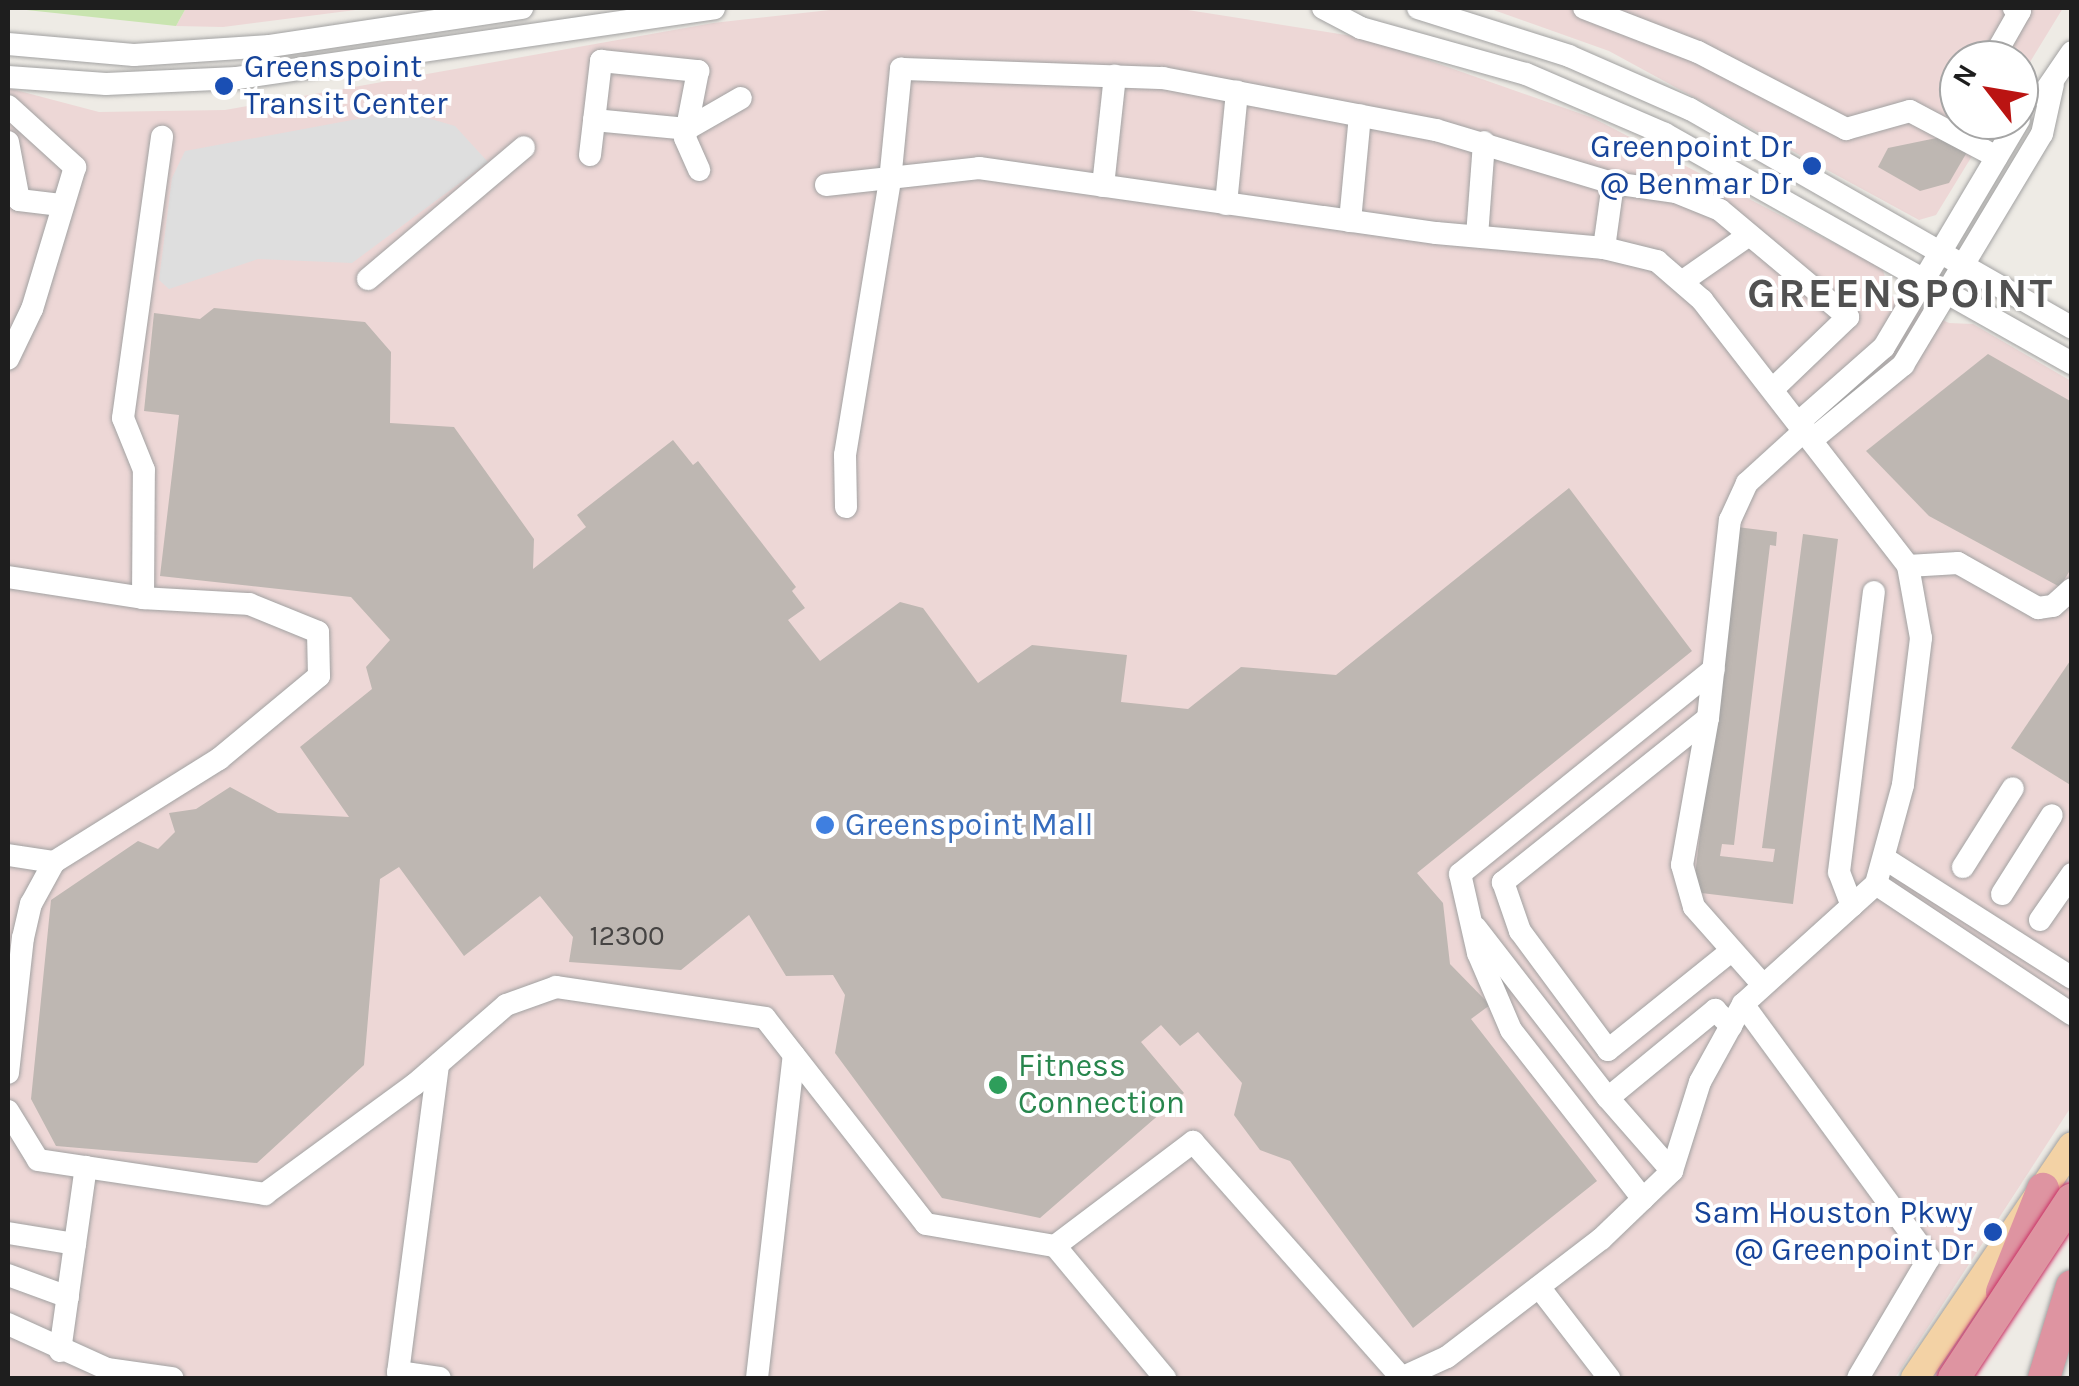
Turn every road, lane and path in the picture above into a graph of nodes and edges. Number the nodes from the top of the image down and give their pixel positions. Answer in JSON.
{"nodes":[{"id":1,"x":522,"y":8,"type":"edge"},
{"id":2,"x":714,"y":8,"type":"edge"},
{"id":3,"x":1323,"y":8,"type":"edge"},
{"id":4,"x":1418,"y":8,"type":"edge"},
{"id":5,"x":1584,"y":8,"type":"edge"},
{"id":6,"x":2014,"y":8,"type":"edge"},
{"id":7,"x":2003,"y":40,"type":"edge"},
{"id":8,"x":8,"y":44,"type":"edge"},
{"id":9,"x":2072,"y":52,"type":"edge"},
{"id":10,"x":1115,"y":76,"type":"junction"},
{"id":11,"x":8,"y":77,"type":"edge"},
{"id":12,"x":2053,"y":84,"type":"junction"},
{"id":13,"x":1238,"y":92,"type":"junction"},
{"id":14,"x":741,"y":98,"type":"dead end"},
{"id":15,"x":2039,"y":99,"type":"edge"},
{"id":16,"x":8,"y":106,"type":"edge"},
{"id":17,"x":1360,"y":115,"type":"junction"},
{"id":18,"x":594,"y":120,"type":"junction"},
{"id":19,"x":687,"y":128,"type":"junction"},
{"id":20,"x":162,"y":136,"type":"dead end"},
{"id":21,"x":2008,"y":140,"type":"edge"},
{"id":22,"x":8,"y":142,"type":"edge"},
{"id":23,"x":1484,"y":142,"type":"junction"},
{"id":24,"x":524,"y":147,"type":"dead end"},
{"id":25,"x":590,"y":155,"type":"dead end"},
{"id":26,"x":1998,"y":157,"type":"junction"},
{"id":27,"x":699,"y":170,"type":"dead end"},
{"id":28,"x":890,"y":181,"type":"junction"},
{"id":29,"x":1613,"y":183,"type":"junction"},
{"id":30,"x":826,"y":185,"type":"dead end"},
{"id":31,"x":1103,"y":186,"type":"junction"},
{"id":32,"x":1226,"y":204,"type":"junction"},
{"id":33,"x":61,"y":205,"type":"junction"},
{"id":34,"x":1350,"y":221,"type":"junction"},
{"id":35,"x":1477,"y":236,"type":"junction"},
{"id":36,"x":1746,"y":237,"type":"junction"},
{"id":37,"x":1604,"y":248,"type":"junction"},
{"id":38,"x":1942,"y":256,"type":"junction"},
{"id":39,"x":1965,"y":269,"type":"junction"},
{"id":40,"x":368,"y":279,"type":"dead end"},
{"id":41,"x":1927,"y":280,"type":"junction"},
{"id":42,"x":1684,"y":282,"type":"junction"},
{"id":43,"x":1950,"y":293,"type":"junction"},
{"id":44,"x":2072,"y":328,"type":"edge"},
{"id":45,"x":8,"y":359,"type":"edge"},
{"id":46,"x":2072,"y":362,"type":"edge"},
{"id":47,"x":1773,"y":389,"type":"junction"},
{"id":48,"x":1806,"y":430,"type":"junction"},
{"id":49,"x":846,"y":508,"type":"dead end"},
{"id":50,"x":1908,"y":566,"type":"junction"},
{"id":51,"x":8,"y":580,"type":"edge"},
{"id":52,"x":2072,"y":589,"type":"edge"},
{"id":53,"x":1874,"y":592,"type":"dead end"},
{"id":54,"x":143,"y":598,"type":"junction"},
{"id":55,"x":8,"y":601,"type":"edge"},
{"id":56,"x":1714,"y":669,"type":"junction"},
{"id":57,"x":1708,"y":718,"type":"junction"},
{"id":58,"x":2013,"y":788,"type":"dead end"},
{"id":59,"x":2052,"y":816,"type":"dead end"},
{"id":60,"x":8,"y":856,"type":"edge"},
{"id":61,"x":1887,"y":860,"type":"junction"},
{"id":62,"x":54,"y":862,"type":"junction"},
{"id":63,"x":1963,"y":866,"type":"dead end"},
{"id":64,"x":2072,"y":874,"type":"edge"},
{"id":65,"x":1876,"y":884,"type":"junction"},
{"id":66,"x":2002,"y":894,"type":"dead end"},
{"id":67,"x":1852,"y":906,"type":"junction"},
{"id":68,"x":2040,"y":920,"type":"dead end"},
{"id":69,"x":1470,"y":922,"type":"junction"},
{"id":70,"x":1732,"y":950,"type":"junction"},
{"id":71,"x":2072,"y":978,"type":"edge"},
{"id":72,"x":1763,"y":986,"type":"junction"},
{"id":73,"x":1742,"y":1004,"type":"junction"},
{"id":74,"x":2072,"y":1014,"type":"edge"},
{"id":75,"x":1731,"y":1026,"type":"junction"},
{"id":76,"x":794,"y":1056,"type":"junction"},
{"id":77,"x":438,"y":1065,"type":"junction"},
{"id":78,"x":8,"y":1073,"type":"edge"},
{"id":79,"x":1608,"y":1098,"type":"junction"},
{"id":80,"x":8,"y":1111,"type":"edge"},
{"id":81,"x":15,"y":1140,"type":"edge"},
{"id":82,"x":2072,"y":1146,"type":"edge"},
{"id":83,"x":86,"y":1167,"type":"junction"},
{"id":84,"x":1672,"y":1171,"type":"junction"},
{"id":85,"x":2057,"y":1194,"type":"edge"},
{"id":86,"x":1643,"y":1199,"type":"junction"},
{"id":87,"x":8,"y":1233,"type":"edge"},
{"id":88,"x":75,"y":1244,"type":"junction"},
{"id":89,"x":1055,"y":1246,"type":"junction"},
{"id":90,"x":8,"y":1275,"type":"edge"},
{"id":91,"x":2072,"y":1286,"type":"edge"},
{"id":92,"x":1539,"y":1287,"type":"junction"},
{"id":93,"x":68,"y":1297,"type":"junction"},
{"id":94,"x":8,"y":1324,"type":"edge"},
{"id":95,"x":60,"y":1351,"type":"junction"},
{"id":96,"x":397,"y":1376,"type":"edge"},
{"id":97,"x":172,"y":1378,"type":"edge"},
{"id":98,"x":440,"y":1378,"type":"edge"},
{"id":99,"x":758,"y":1378,"type":"edge"},
{"id":100,"x":1166,"y":1378,"type":"edge"},
{"id":101,"x":1401,"y":1378,"type":"edge"},
{"id":102,"x":1610,"y":1378,"type":"edge"},
{"id":103,"x":1858,"y":1378,"type":"edge"},
{"id":104,"x":1915,"y":1378,"type":"edge"},
{"id":105,"x":1954,"y":1378,"type":"edge"},
{"id":106,"x":1967,"y":1378,"type":"edge"},
{"id":107,"x":2044,"y":1378,"type":"edge"}],
"edges":[{"from":1,"to":8,"type":"street"},
{"from":2,"to":11,"type":"street"},
{"from":3,"to":41,"type":"street"},
{"from":4,"to":38,"type":"street"},
{"from":5,"to":26,"type":"street"},
{"from":6,"to":7,"type":"street"},
{"from":9,"to":12,"type":"street"},
{"from":10,"to":13,"type":"street"},
{"from":10,"to":28,"type":"street"},
{"from":10,"to":31,"type":"street"},
{"from":12,"to":15,"type":"street"},
{"from":12,"to":39,"type":"street"},
{"from":13,"to":17,"type":"street"},
{"from":13,"to":32,"type":"street"},
{"from":14,"to":19,"type":"street"},
{"from":16,"to":33,"type":"street"},
{"from":17,"to":23,"type":"street"},
{"from":17,"to":34,"type":"street"},
{"from":18,"to":19,"type":"street"},
{"from":18,"to":19,"type":"street"},
{"from":18,"to":25,"type":"street"},
{"from":19,"to":27,"type":"street"},
{"from":20,"to":54,"type":"street"},
{"from":21,"to":26,"type":"street"},
{"from":22,"to":33,"type":"street"},
{"from":23,"to":29,"type":"street"},
{"from":23,"to":35,"type":"street"},
{"from":24,"to":40,"type":"street"},
{"from":26,"to":38,"type":"street"},
{"from":28,"to":30,"type":"street"},
{"from":28,"to":31,"type":"street"},
{"from":28,"to":49,"type":"street"},
{"from":29,"to":36,"type":"street"},
{"from":29,"to":37,"type":"street"},
{"from":31,"to":32,"type":"street"},
{"from":32,"to":34,"type":"street"},
{"from":33,"to":45,"type":"street"},
{"from":34,"to":35,"type":"street"},
{"from":35,"to":37,"type":"street"},
{"from":36,"to":42,"type":"street"},
{"from":36,"to":47,"type":"street"},
{"from":37,"to":42,"type":"street"},
{"from":38,"to":39,"type":"street"},
{"from":38,"to":41,"type":"street"},
{"from":39,"to":43,"type":"street"},
{"from":39,"to":44,"type":"street"},
{"from":41,"to":43,"type":"street"},
{"from":41,"to":48,"type":"street"},
{"from":42,"to":47,"type":"street"},
{"from":43,"to":46,"type":"street"},
{"from":43,"to":48,"type":"street"},
{"from":47,"to":48,"type":"street"},
{"from":48,"to":50,"type":"street"},
{"from":48,"to":56,"type":"street"},
{"from":50,"to":52,"type":"street"},
{"from":50,"to":61,"type":"street"},
{"from":51,"to":54,"type":"street"},
{"from":51,"to":55,"type":"street"},
{"from":53,"to":67,"type":"street"},
{"from":54,"to":62,"type":"street"},
{"from":56,"to":57,"type":"street"},
{"from":56,"to":69,"type":"street"},
{"from":57,"to":70,"type":"street"},
{"from":57,"to":70,"type":"street"},
{"from":58,"to":63,"type":"street"},
{"from":59,"to":66,"type":"street"},
{"from":60,"to":62,"type":"street"},
{"from":61,"to":65,"type":"street"},
{"from":61,"to":71,"type":"street"},
{"from":62,"to":78,"type":"street"},
{"from":64,"to":68,"type":"street"},
{"from":65,"to":67,"type":"street"},
{"from":65,"to":74,"type":"street"},
{"from":67,"to":72,"type":"street"},
{"from":69,"to":79,"type":"street"},
{"from":69,"to":86,"type":"street"},
{"from":70,"to":72,"type":"street"},
{"from":72,"to":73,"type":"street"},
{"from":73,"to":75,"type":"street"},
{"from":73,"to":103,"type":"street"},
{"from":75,"to":79,"type":"street"},
{"from":75,"to":84,"type":"street"},
{"from":76,"to":77,"type":"street"},
{"from":76,"to":89,"type":"street"},
{"from":76,"to":99,"type":"street"},
{"from":77,"to":83,"type":"street"},
{"from":77,"to":96,"type":"street"},
{"from":79,"to":84,"type":"street"},
{"from":80,"to":81,"type":"street"},
{"from":81,"to":83,"type":"street"},
{"from":82,"to":85,"type":"main road"},
{"from":83,"to":88,"type":"street"},
{"from":84,"to":86,"type":"street"},
{"from":85,"to":104,"type":"main road"},
{"from":85,"to":105,"type":"highway","bridge":true},
{"from":85,"to":106,"type":"highway"},
{"from":86,"to":92,"type":"street"},
{"from":87,"to":88,"type":"street"},
{"from":88,"to":93,"type":"street"},
{"from":89,"to":100,"type":"street"},
{"from":89,"to":101,"type":"street"},
{"from":90,"to":93,"type":"street"},
{"from":91,"to":107,"type":"highway"},
{"from":92,"to":101,"type":"street"},
{"from":92,"to":102,"type":"street"},
{"from":93,"to":95,"type":"street"},
{"from":94,"to":95,"type":"street"},
{"from":95,"to":97,"type":"street"},
{"from":96,"to":98,"type":"street"}]}
